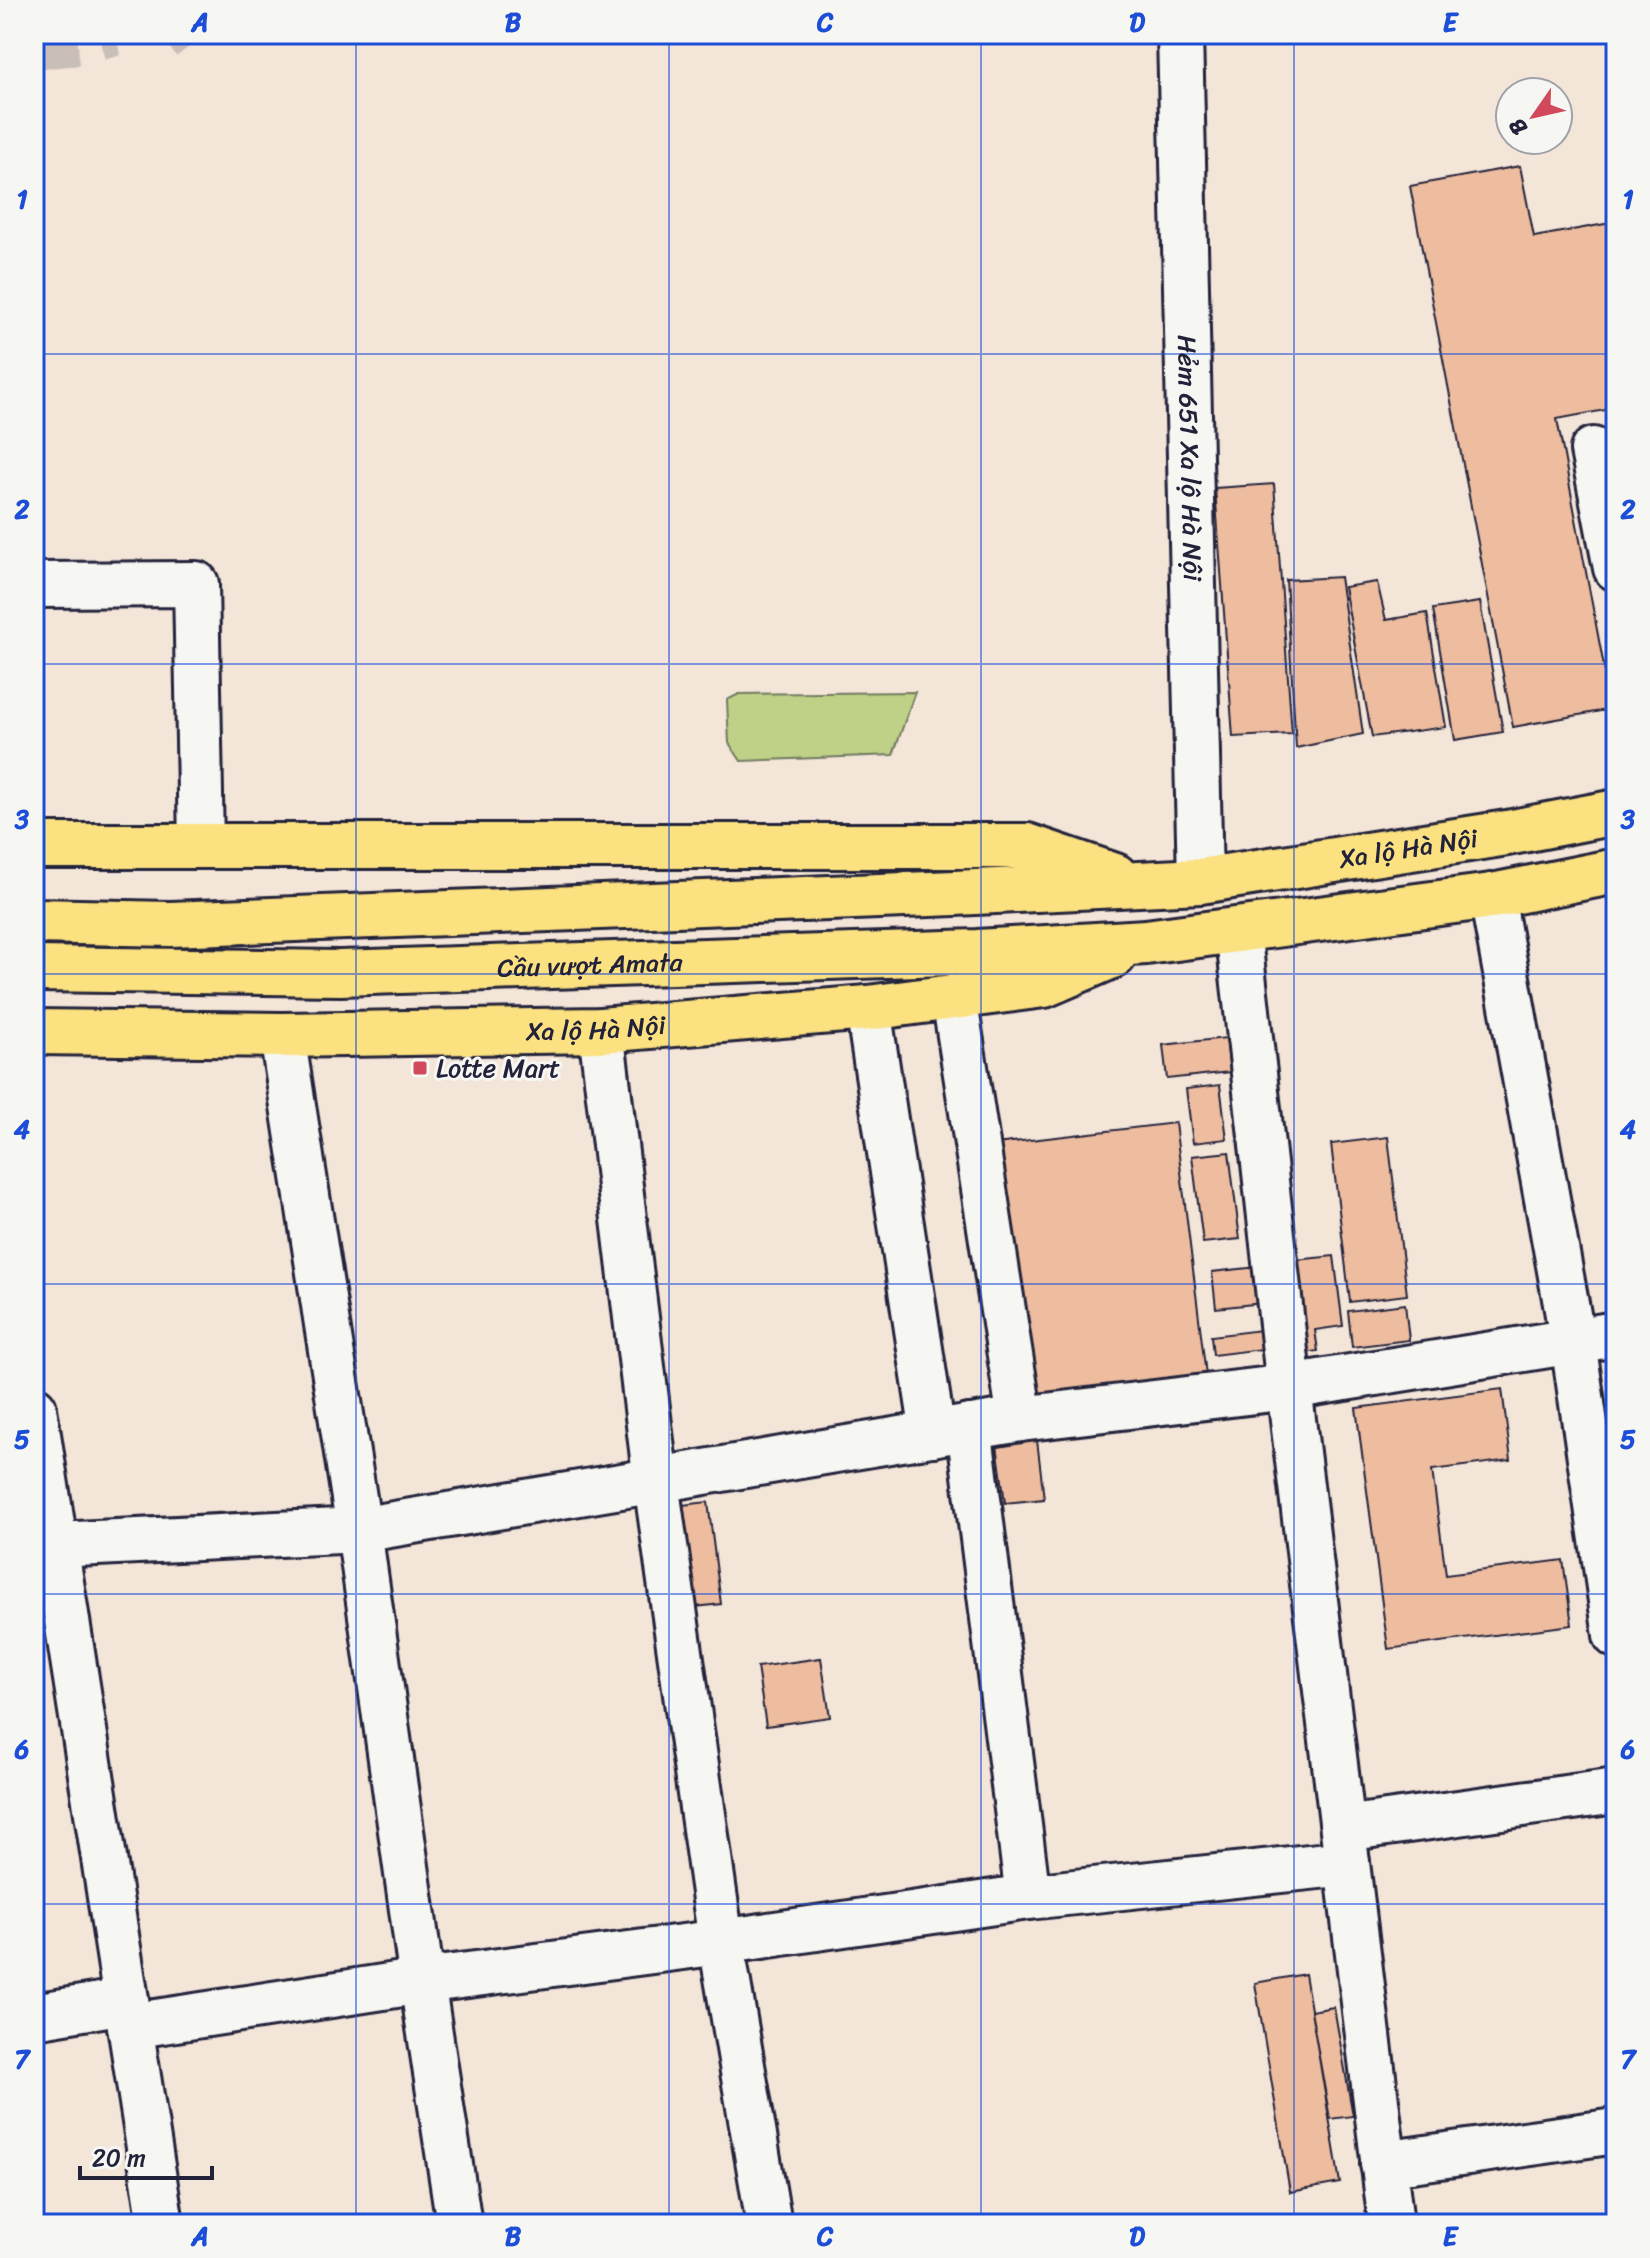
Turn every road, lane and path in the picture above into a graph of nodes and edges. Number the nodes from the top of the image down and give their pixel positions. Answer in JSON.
{"nodes":[{"id":1,"x":1180,"y":34,"type":"edge"},
{"id":2,"x":1593,"y":450,"type":"dead end"},
{"id":3,"x":1616,"y":568,"type":"edge"},
{"id":4,"x":34,"y":585,"type":"edge"},
{"id":5,"x":1616,"y":812,"type":"edge"},
{"id":6,"x":201,"y":845,"type":"junction"},
{"id":7,"x":34,"y":846,"type":"edge"},
{"id":8,"x":1616,"y":871,"type":"edge"},
{"id":9,"x":1200,"y":881,"type":"junction"},
{"id":10,"x":1136,"y":883,"type":"junction"},
{"id":11,"x":1492,"y":896,"type":"junction"},
{"id":12,"x":34,"y":921,"type":"edge"},
{"id":13,"x":1238,"y":930,"type":"junction"},
{"id":14,"x":1146,"y":942,"type":"junction"},
{"id":15,"x":34,"y":969,"type":"edge"},
{"id":16,"x":954,"y":997,"type":"junction"},
{"id":17,"x":868,"y":1008,"type":"junction"},
{"id":18,"x":601,"y":1030,"type":"junction"},
{"id":19,"x":34,"y":1032,"type":"edge"},
{"id":20,"x":282,"y":1035,"type":"junction"},
{"id":21,"x":1616,"y":1334,"type":"edge"},
{"id":22,"x":1573,"y":1342,"type":"junction"},
{"id":23,"x":1289,"y":1387,"type":"junction"},
{"id":24,"x":34,"y":1409,"type":"edge"},
{"id":25,"x":1020,"y":1419,"type":"junction"},
{"id":26,"x":951,"y":1430,"type":"junction"},
{"id":27,"x":656,"y":1482,"type":"junction"},
{"id":28,"x":359,"y":1530,"type":"junction"},
{"id":29,"x":56,"y":1545,"type":"junction"},
{"id":30,"x":1616,"y":1635,"type":"edge"},
{"id":31,"x":1616,"y":1791,"type":"edge"},
{"id":32,"x":1346,"y":1846,"type":"junction"},
{"id":33,"x":1028,"y":1897,"type":"junction"},
{"id":34,"x":721,"y":1942,"type":"junction"},
{"id":35,"x":422,"y":1981,"type":"junction"},
{"id":36,"x":128,"y":2014,"type":"junction"},
{"id":37,"x":34,"y":2016,"type":"edge"},
{"id":38,"x":1616,"y":2131,"type":"edge"},
{"id":39,"x":1383,"y":2164,"type":"junction"},
{"id":40,"x":161,"y":2224,"type":"edge"},
{"id":41,"x":459,"y":2224,"type":"edge"},
{"id":42,"x":769,"y":2224,"type":"edge"},
{"id":43,"x":1391,"y":2224,"type":"edge"}],
"edges":[{"from":1,"to":9,"type":"street","name":"Hẻm 651 Xa lộ Hà Nội"},
{"from":2,"to":3,"type":"street"},
{"from":4,"to":6,"type":"street"},
{"from":5,"to":9,"type":"highway","name":"Xa lộ Hà Nội"},
{"from":6,"to":7,"type":"highway"},
{"from":6,"to":10,"type":"highway"},
{"from":8,"to":11,"type":"highway"},
{"from":9,"to":10,"type":"highway","name":"Xa lộ Hà Nội"},
{"from":10,"to":12,"type":"highway"},
{"from":11,"to":13,"type":"highway"},
{"from":11,"to":22,"type":"street"},
{"from":13,"to":14,"type":"highway"},
{"from":13,"to":23,"type":"street"},
{"from":14,"to":15,"type":"highway","name":"Cầu vượt Amata"},
{"from":14,"to":16,"type":"highway","name":"Xa lộ Hà Nội"},
{"from":16,"to":17,"type":"highway","name":"Xa lộ Hà Nội"},
{"from":16,"to":25,"type":"street"},
{"from":17,"to":18,"type":"highway","name":"Xa lộ Hà Nội"},
{"from":17,"to":26,"type":"street"},
{"from":18,"to":20,"type":"highway","name":"Xa lộ Hà Nội"},
{"from":18,"to":27,"type":"street"},
{"from":19,"to":20,"type":"highway","name":"Xa lộ Hà Nội"},
{"from":20,"to":28,"type":"street"},
{"from":21,"to":22,"type":"street"},
{"from":22,"to":23,"type":"street"},
{"from":22,"to":30,"type":"street"},
{"from":23,"to":25,"type":"street"},
{"from":23,"to":32,"type":"street"},
{"from":24,"to":29,"type":"street"},
{"from":25,"to":26,"type":"street"},
{"from":26,"to":27,"type":"street"},
{"from":26,"to":33,"type":"street"},
{"from":27,"to":28,"type":"street"},
{"from":27,"to":34,"type":"street"},
{"from":28,"to":29,"type":"street"},
{"from":28,"to":35,"type":"street"},
{"from":29,"to":36,"type":"street"},
{"from":31,"to":32,"type":"street"},
{"from":32,"to":33,"type":"street"},
{"from":32,"to":39,"type":"street"},
{"from":33,"to":34,"type":"street"},
{"from":34,"to":35,"type":"street"},
{"from":34,"to":42,"type":"street"},
{"from":35,"to":36,"type":"street"},
{"from":35,"to":41,"type":"street"},
{"from":36,"to":37,"type":"street"},
{"from":36,"to":40,"type":"street"},
{"from":38,"to":39,"type":"street"},
{"from":39,"to":43,"type":"street"}]}
